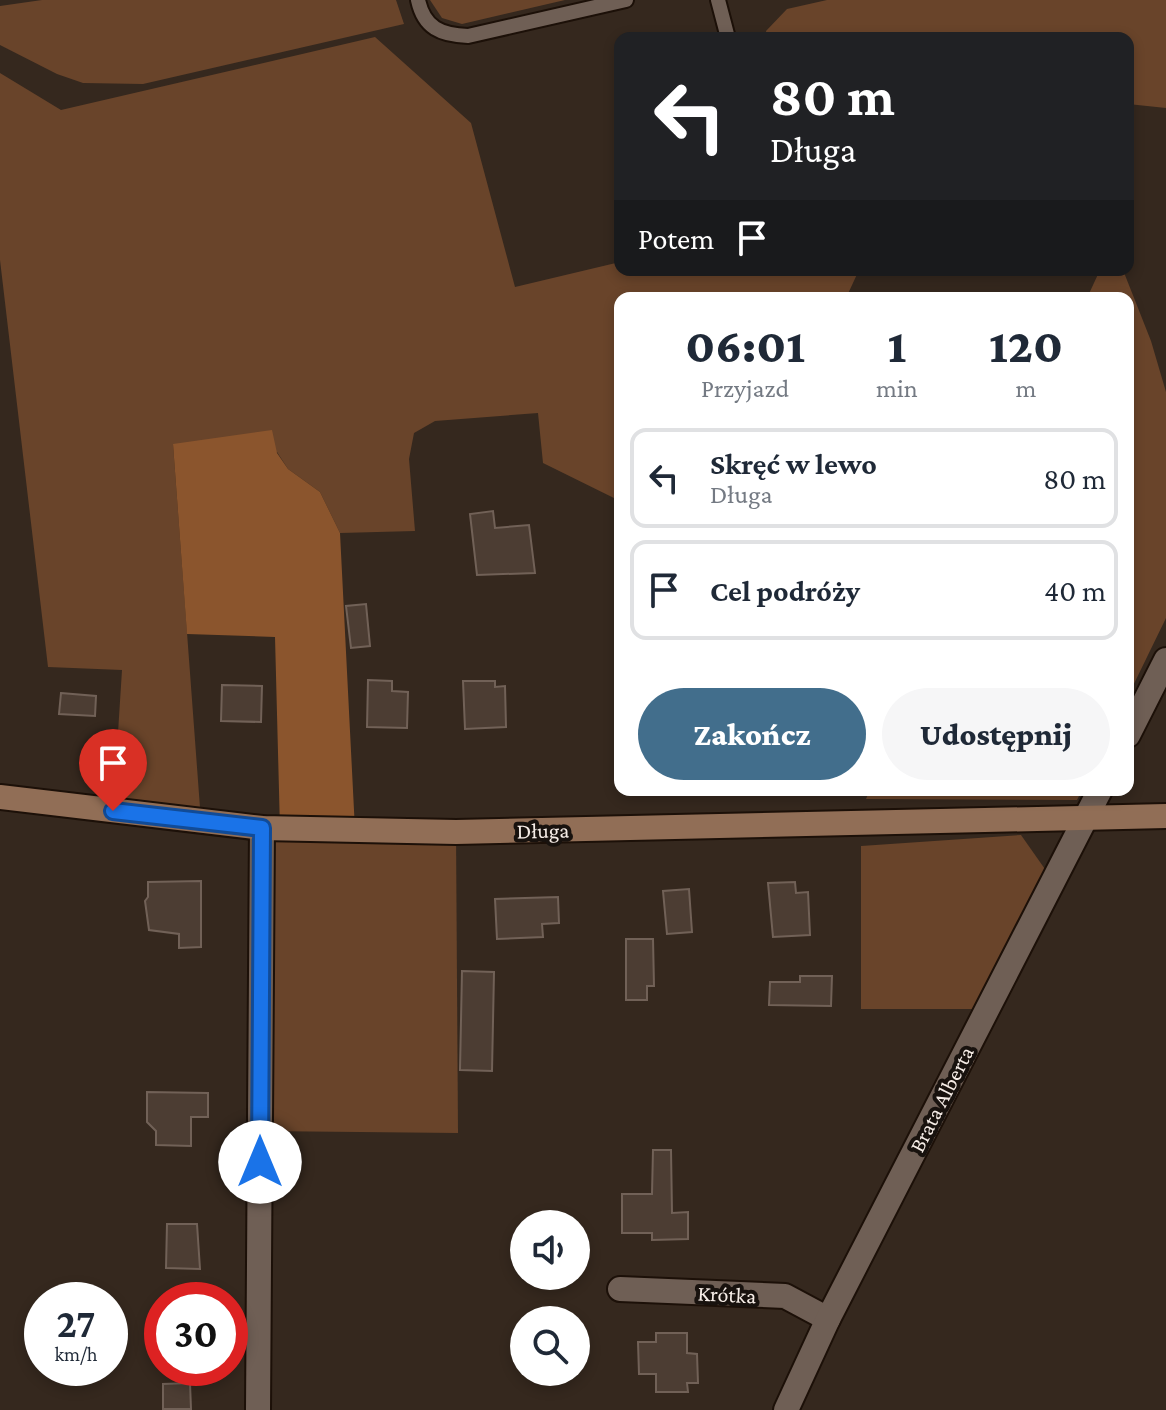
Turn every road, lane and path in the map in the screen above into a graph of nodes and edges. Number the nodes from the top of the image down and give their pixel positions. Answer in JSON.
{"nodes":[{"id":1,"x":418,"y":0,"type":"edge"},
{"id":2,"x":626,"y":0,"type":"edge"},
{"id":3,"x":718,"y":0,"type":"edge"},
{"id":4,"x":726,"y":32,"type":"edge"},
{"id":5,"x":1166,"y":660,"type":"edge"},
{"id":6,"x":1134,"y":723,"type":"edge"},
{"id":7,"x":1097,"y":796,"type":"edge"},
{"id":8,"x":0,"y":797,"type":"edge"},
{"id":9,"x":1088,"y":816,"type":"junction"},
{"id":10,"x":1166,"y":816,"type":"edge"},
{"id":11,"x":262,"y":828,"type":"junction"},
{"id":12,"x":620,"y":1289,"type":"dead end"},
{"id":13,"x":828,"y":1319,"type":"junction"},
{"id":14,"x":258,"y":1410,"type":"edge"},
{"id":15,"x":786,"y":1410,"type":"edge"}],
"edges":[{"from":1,"to":2,"type":"lane"},
{"from":3,"to":4,"type":"lane"},
{"from":5,"to":6,"type":"street"},
{"from":7,"to":9,"type":"street","name":"Brata Alberta"},
{"from":8,"to":11,"type":"street","name":"Długa"},
{"from":9,"to":10,"type":"street","name":"Długa"},
{"from":9,"to":11,"type":"street","name":"Długa"},
{"from":9,"to":13,"type":"street","name":"Brata Alberta"},
{"from":11,"to":14,"type":"street"},
{"from":12,"to":13,"type":"street","name":"Krótka"},
{"from":13,"to":15,"type":"street","name":"Brata Alberta"}]}
